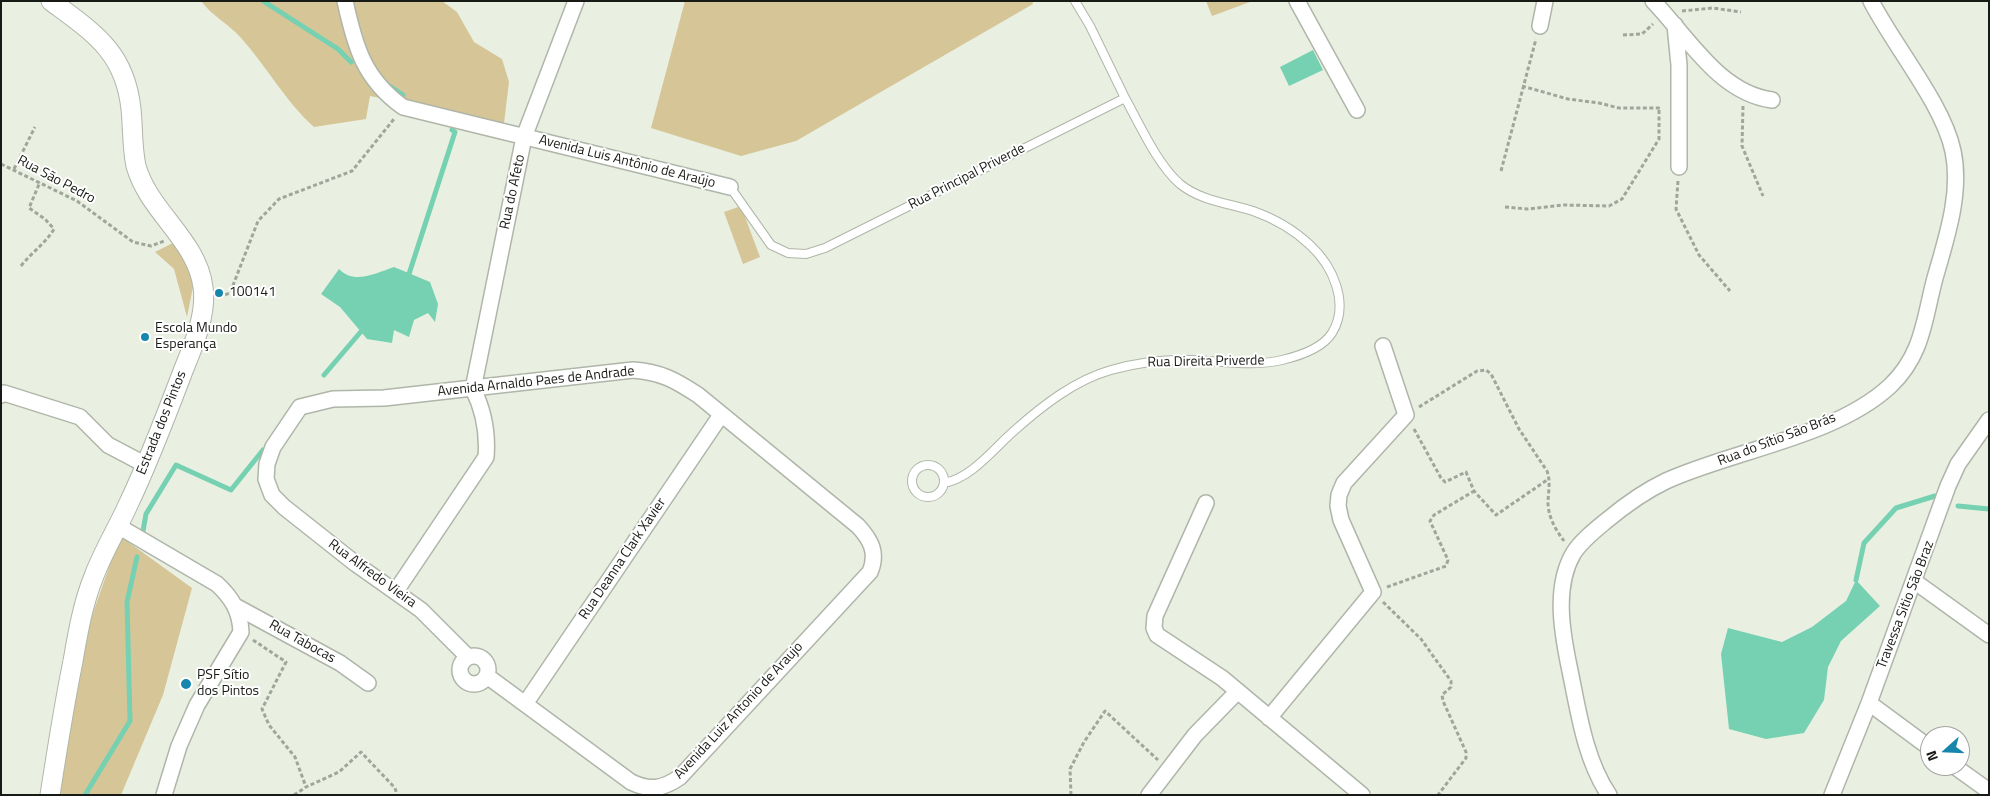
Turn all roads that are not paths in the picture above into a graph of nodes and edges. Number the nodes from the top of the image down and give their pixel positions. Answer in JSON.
{"nodes":[{"id":1,"x":51,"y":1,"type":"edge"},
{"id":2,"x":345,"y":1,"type":"edge"},
{"id":3,"x":576,"y":1,"type":"edge"},
{"id":4,"x":1075,"y":1,"type":"edge"},
{"id":5,"x":1297,"y":1,"type":"edge"},
{"id":6,"x":1545,"y":1,"type":"edge"},
{"id":7,"x":1653,"y":1,"type":"edge"},
{"id":8,"x":1871,"y":1,"type":"edge"},
{"id":9,"x":1675,"y":25,"type":"junction"},
{"id":10,"x":1540,"y":26,"type":"road end"},
{"id":11,"x":1125,"y":98,"type":"junction"},
{"id":12,"x":1772,"y":100,"type":"dead end"},
{"id":13,"x":1357,"y":110,"type":"dead end"},
{"id":14,"x":524,"y":137,"type":"junction"},
{"id":15,"x":1679,"y":168,"type":"road end"},
{"id":16,"x":730,"y":187,"type":"joint"},
{"id":17,"x":1383,"y":346,"type":"dead end"},
{"id":18,"x":473,"y":389,"type":"junction"},
{"id":19,"x":3,"y":394,"type":"edge"},
{"id":20,"x":721,"y":415,"type":"junction"},
{"id":21,"x":1989,"y":420,"type":"edge"},
{"id":22,"x":146,"y":465,"type":"junction"},
{"id":23,"x":944,"y":483,"type":"junction"},
{"id":24,"x":272,"y":495,"type":"joint"},
{"id":25,"x":1206,"y":504,"type":"dead end"},
{"id":26,"x":118,"y":526,"type":"junction"},
{"id":27,"x":874,"y":563,"type":"joint"},
{"id":28,"x":1914,"y":581,"type":"junction"},
{"id":29,"x":396,"y":591,"type":"junction"},
{"id":30,"x":235,"y":606,"type":"junction"},
{"id":31,"x":1989,"y":635,"type":"edge"},
{"id":32,"x":468,"y":657,"type":"junction"},
{"id":33,"x":487,"y":676,"type":"junction"},
{"id":34,"x":368,"y":682,"type":"dead end"},
{"id":35,"x":1238,"y":691,"type":"junction"},
{"id":36,"x":1869,"y":703,"type":"junction"},
{"id":37,"x":525,"y":704,"type":"junction"},
{"id":38,"x":1269,"y":718,"type":"junction"},
{"id":39,"x":1920,"y":741,"type":"edge"},
{"id":40,"x":1968,"y":776,"type":"edge"},
{"id":41,"x":1989,"y":791,"type":"edge"},
{"id":42,"x":50,"y":795,"type":"edge"},
{"id":43,"x":164,"y":795,"type":"edge"},
{"id":44,"x":1149,"y":795,"type":"edge"},
{"id":45,"x":1362,"y":795,"type":"edge"},
{"id":46,"x":1609,"y":795,"type":"edge"},
{"id":47,"x":1832,"y":795,"type":"edge"}],
"edges":[{"from":1,"to":22,"type":"street","name":"Estrada dos Pintos"},
{"from":2,"to":14,"type":"street","name":"Avenida Luis Antônio de Araújo"},
{"from":3,"to":14,"type":"street","name":"Rua do Afeto"},
{"from":4,"to":11,"type":"lane"},
{"from":5,"to":13,"type":"street"},
{"from":6,"to":10,"type":"street"},
{"from":7,"to":9,"type":"street"},
{"from":8,"to":46,"type":"street","name":"Rua do Sítio São Brás"},
{"from":9,"to":12,"type":"street"},
{"from":9,"to":15,"type":"street"},
{"from":11,"to":16,"type":"lane","name":"Rua Principal Priverde"},
{"from":11,"to":23,"type":"lane","name":"Rua Direita Priverde"},
{"from":14,"to":16,"type":"street","name":"Avenida Luis Antônio de Araújo"},
{"from":14,"to":18,"type":"street","name":"Rua do Afeto"},
{"from":17,"to":38,"type":"street"},
{"from":18,"to":20,"type":"street","name":"Avenida Arnaldo Paes de Andrade"},
{"from":18,"to":24,"type":"street","name":"Avenida Arnaldo Paes de Andrade"},
{"from":18,"to":29,"type":"street"},
{"from":19,"to":22,"type":"street"},
{"from":20,"to":27,"type":"street","name":"Avenida Arnaldo Paes de Andrade"},
{"from":20,"to":37,"type":"street","name":"Rua Deanna Clark Xavier"},
{"from":21,"to":28,"type":"street","name":"Travessa Sitio São Braz"},
{"from":22,"to":26,"type":"street","name":"Estrada dos Pintos"},
{"from":23,"to":23,"type":"lane"},
{"from":24,"to":29,"type":"street","name":"Rua Alfredo Vieira"},
{"from":25,"to":35,"type":"street"},
{"from":26,"to":30,"type":"street","name":"Rua Tabocas"},
{"from":26,"to":42,"type":"street","name":"Estrada dos Pintos"},
{"from":27,"to":37,"type":"street","name":"Avenida Luiz Antonio de Araujo"},
{"from":28,"to":31,"type":"street"},
{"from":28,"to":36,"type":"street","name":"Travessa Sitio São Braz"},
{"from":29,"to":32,"type":"street","name":"Rua Alfredo Vieira"},
{"from":30,"to":34,"type":"street","name":"Rua Tabocas"},
{"from":30,"to":43,"type":"street","name":"Rua Tabocas"},
{"from":32,"to":33,"type":"street","name":"Avenida Luiz Antonio de Araujo"},
{"from":32,"to":33,"type":"street"},
{"from":33,"to":37,"type":"street","name":"Avenida Luiz Antonio de Araujo"},
{"from":35,"to":38,"type":"street"},
{"from":35,"to":44,"type":"street"},
{"from":36,"to":39,"type":"street"},
{"from":36,"to":47,"type":"street","name":"Travessa Sitio São Braz"},
{"from":38,"to":45,"type":"street"},
{"from":40,"to":41,"type":"street"}]}
